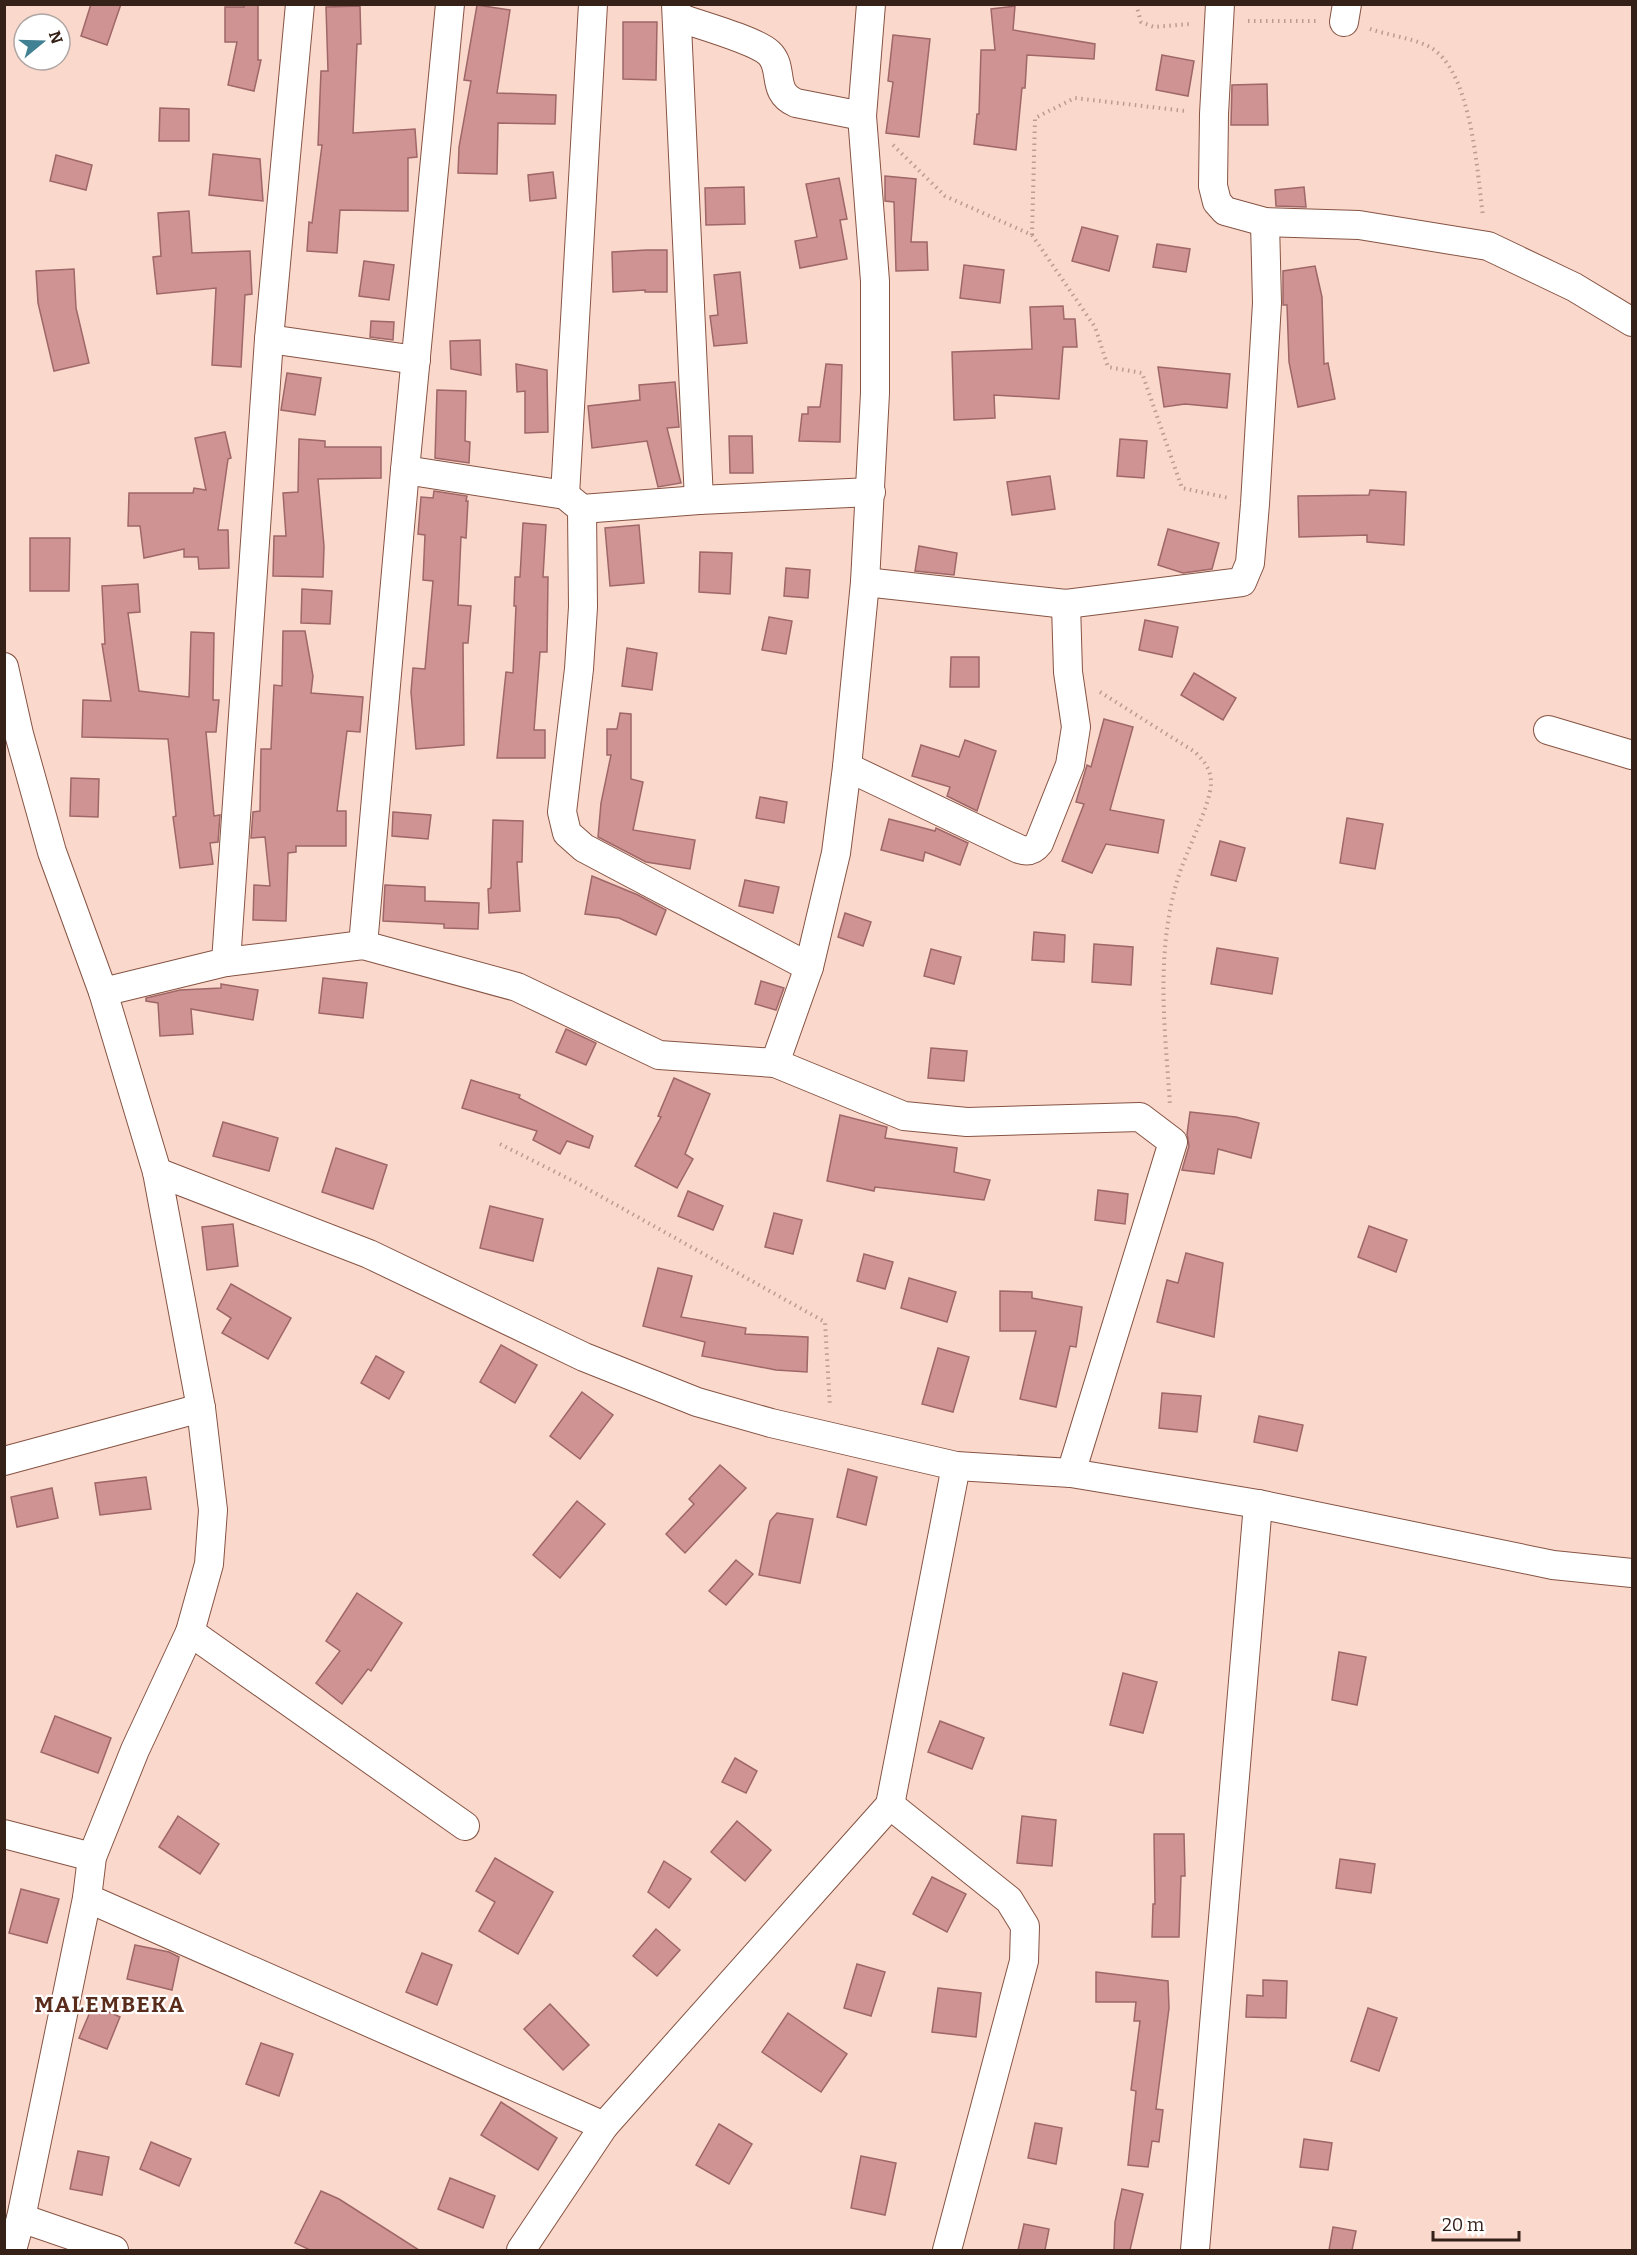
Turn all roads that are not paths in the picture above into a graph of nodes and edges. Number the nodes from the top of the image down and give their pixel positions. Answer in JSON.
{"nodes":[{"id":1,"x":300,"y":4,"type":"edge"},
{"id":2,"x":450,"y":4,"type":"edge"},
{"id":3,"x":593,"y":4,"type":"edge"},
{"id":4,"x":872,"y":4,"type":"edge"},
{"id":5,"x":677,"y":11,"type":"edge"},
{"id":6,"x":1219,"y":13,"type":"edge"},
{"id":7,"x":862,"y":116,"type":"junction"},
{"id":8,"x":1265,"y":222,"type":"junction"},
{"id":9,"x":1632,"y":322,"type":"edge"},
{"id":10,"x":269,"y":339,"type":"junction"},
{"id":11,"x":416,"y":360,"type":"junction"},
{"id":12,"x":405,"y":470,"type":"junction"},
{"id":13,"x":871,"y":492,"type":"junction"},
{"id":14,"x":699,"y":500,"type":"junction"},
{"id":15,"x":574,"y":502,"type":"junction"},
{"id":16,"x":865,"y":582,"type":"junction"},
{"id":17,"x":1066,"y":604,"type":"junction"},
{"id":18,"x":4,"y":668,"type":"edge"},
{"id":19,"x":1548,"y":730,"type":"dead end"},
{"id":20,"x":1632,"y":755,"type":"edge"},
{"id":21,"x":847,"y":767,"type":"junction"},
{"id":22,"x":363,"y":945,"type":"junction"},
{"id":23,"x":226,"y":962,"type":"junction"},
{"id":24,"x":809,"y":967,"type":"junction"},
{"id":25,"x":103,"y":992,"type":"junction"},
{"id":26,"x":775,"y":1063,"type":"junction"},
{"id":27,"x":157,"y":1172,"type":"junction"},
{"id":28,"x":201,"y":1408,"type":"junction"},
{"id":29,"x":4,"y":1461,"type":"edge"},
{"id":30,"x":956,"y":1466,"type":"junction"},
{"id":31,"x":1071,"y":1473,"type":"junction"},
{"id":32,"x":1258,"y":1504,"type":"junction"},
{"id":33,"x":1632,"y":1573,"type":"edge"},
{"id":34,"x":190,"y":1632,"type":"junction"},
{"id":35,"x":890,"y":1805,"type":"junction"},
{"id":36,"x":465,"y":1826,"type":"dead end"},
{"id":37,"x":4,"y":1834,"type":"edge"},
{"id":38,"x":92,"y":1857,"type":"junction"},
{"id":39,"x":87,"y":1898,"type":"junction"},
{"id":40,"x":604,"y":2126,"type":"junction"},
{"id":41,"x":21,"y":2218,"type":"junction"},
{"id":42,"x":12,"y":2250,"type":"edge"},
{"id":43,"x":114,"y":2250,"type":"edge"},
{"id":44,"x":521,"y":2250,"type":"edge"},
{"id":45,"x":947,"y":2250,"type":"edge"},
{"id":46,"x":1195,"y":2250,"type":"edge"}],
"edges":[{"from":1,"to":10,"type":"street"},
{"from":2,"to":11,"type":"street"},
{"from":3,"to":15,"type":"street"},
{"from":4,"to":7,"type":"street"},
{"from":5,"to":7,"type":"street"},
{"from":5,"to":14,"type":"street"},
{"from":6,"to":8,"type":"street"},
{"from":7,"to":13,"type":"street"},
{"from":8,"to":9,"type":"street"},
{"from":8,"to":17,"type":"street"},
{"from":10,"to":11,"type":"street"},
{"from":10,"to":23,"type":"street"},
{"from":11,"to":12,"type":"street"},
{"from":12,"to":15,"type":"street"},
{"from":12,"to":22,"type":"street"},
{"from":13,"to":14,"type":"street"},
{"from":13,"to":16,"type":"street"},
{"from":14,"to":15,"type":"street"},
{"from":15,"to":24,"type":"street"},
{"from":16,"to":17,"type":"street"},
{"from":16,"to":21,"type":"street"},
{"from":17,"to":21,"type":"street"},
{"from":18,"to":25,"type":"street"},
{"from":19,"to":20,"type":"street"},
{"from":21,"to":24,"type":"street"},
{"from":22,"to":23,"type":"street"},
{"from":22,"to":26,"type":"street"},
{"from":23,"to":25,"type":"street"},
{"from":24,"to":26,"type":"street"},
{"from":25,"to":27,"type":"street"},
{"from":26,"to":31,"type":"street"},
{"from":27,"to":28,"type":"street"},
{"from":27,"to":30,"type":"street"},
{"from":28,"to":29,"type":"street"},
{"from":28,"to":34,"type":"street"},
{"from":30,"to":31,"type":"street"},
{"from":30,"to":35,"type":"street"},
{"from":31,"to":32,"type":"street"},
{"from":32,"to":33,"type":"street"},
{"from":32,"to":46,"type":"street"},
{"from":34,"to":36,"type":"street"},
{"from":34,"to":38,"type":"street"},
{"from":35,"to":40,"type":"street"},
{"from":35,"to":45,"type":"street"},
{"from":37,"to":38,"type":"street"},
{"from":38,"to":39,"type":"street"},
{"from":39,"to":40,"type":"street"},
{"from":39,"to":41,"type":"street"},
{"from":40,"to":44,"type":"street"},
{"from":41,"to":42,"type":"street"},
{"from":41,"to":43,"type":"street"}]}
